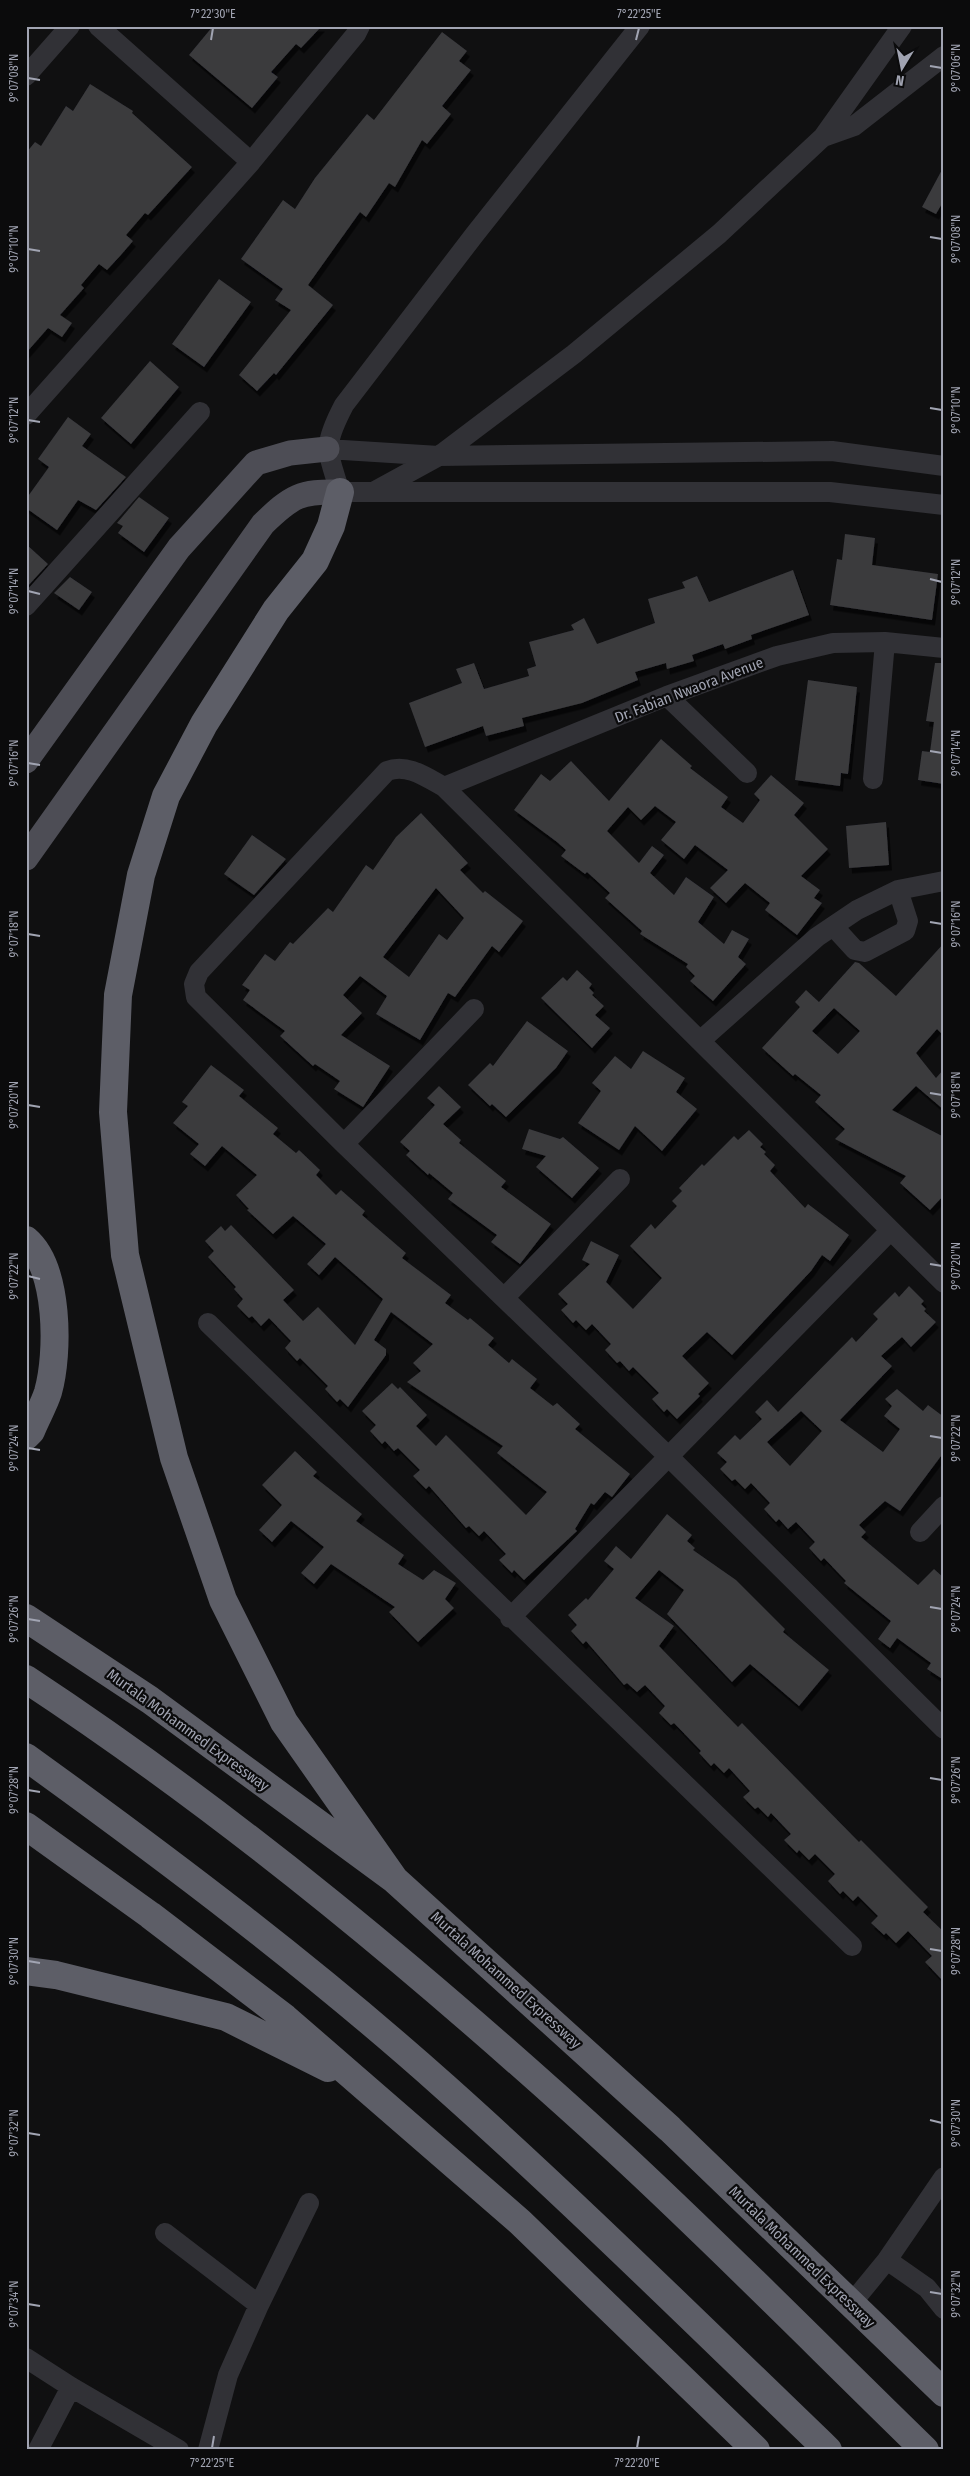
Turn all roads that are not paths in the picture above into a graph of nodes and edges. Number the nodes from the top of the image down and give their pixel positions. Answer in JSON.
{"nodes":[{"id":1,"x":70,"y":26,"type":"edge"},
{"id":2,"x":98,"y":26,"type":"edge"},
{"id":3,"x":360,"y":26,"type":"edge"},
{"id":4,"x":640,"y":26,"type":"edge"},
{"id":5,"x":902,"y":26,"type":"edge"},
{"id":6,"x":944,"y":56,"type":"edge"},
{"id":7,"x":26,"y":76,"type":"edge"},
{"id":8,"x":823,"y":137,"type":"junction"},
{"id":9,"x":251,"y":162,"type":"junction"},
{"id":10,"x":200,"y":412,"type":"dead end"},
{"id":11,"x":26,"y":415,"type":"edge"},
{"id":12,"x":327,"y":449,"type":"junction"},
{"id":13,"x":439,"y":456,"type":"junction"},
{"id":14,"x":944,"y":466,"type":"edge"},
{"id":15,"x":340,"y":492,"type":"junction"},
{"id":16,"x":374,"y":492,"type":"junction"},
{"id":17,"x":944,"y":505,"type":"edge"},
{"id":18,"x":26,"y":606,"type":"edge"},
{"id":19,"x":885,"y":642,"type":"junction"},
{"id":20,"x":944,"y":648,"type":"edge"},
{"id":21,"x":667,"y":696,"type":"junction"},
{"id":22,"x":26,"y":761,"type":"edge"},
{"id":23,"x":747,"y":773,"type":"dead end"},
{"id":24,"x":873,"y":778,"type":"dead end"},
{"id":25,"x":444,"y":786,"type":"junction"},
{"id":26,"x":26,"y":858,"type":"edge"},
{"id":27,"x":944,"y":881,"type":"edge"},
{"id":28,"x":898,"y":890,"type":"junction"},
{"id":29,"x":833,"y":926,"type":"junction"},
{"id":30,"x":474,"y":1009,"type":"dead end"},
{"id":31,"x":700,"y":1041,"type":"junction"},
{"id":32,"x":344,"y":1144,"type":"junction"},
{"id":33,"x":620,"y":1179,"type":"dead end"},
{"id":34,"x":890,"y":1231,"type":"junction"},
{"id":35,"x":26,"y":1240,"type":"edge"},
{"id":36,"x":944,"y":1283,"type":"edge"},
{"id":37,"x":504,"y":1298,"type":"junction"},
{"id":38,"x":208,"y":1323,"type":"dead end"},
{"id":39,"x":26,"y":1436,"type":"edge"},
{"id":40,"x":669,"y":1457,"type":"junction"},
{"id":41,"x":944,"y":1506,"type":"edge"},
{"id":42,"x":920,"y":1532,"type":"dead end"},
{"id":43,"x":26,"y":1618,"type":"edge"},
{"id":44,"x":510,"y":1618,"type":"junction"},
{"id":45,"x":26,"y":1679,"type":"edge"},
{"id":46,"x":944,"y":1729,"type":"edge"},
{"id":47,"x":26,"y":1757,"type":"edge"},
{"id":48,"x":26,"y":1826,"type":"edge"},
{"id":49,"x":395,"y":1880,"type":"junction"},
{"id":50,"x":852,"y":1946,"type":"dead end"},
{"id":51,"x":26,"y":1971,"type":"edge"},
{"id":52,"x":364,"y":2086,"type":"junction"},
{"id":53,"x":944,"y":2177,"type":"edge"},
{"id":54,"x":309,"y":2203,"type":"dead end"},
{"id":55,"x":165,"y":2233,"type":"dead end"},
{"id":56,"x":887,"y":2260,"type":"junction"},
{"id":57,"x":851,"y":2304,"type":"junction"},
{"id":58,"x":259,"y":2305,"type":"junction"},
{"id":59,"x":944,"y":2309,"type":"edge"},
{"id":60,"x":26,"y":2358,"type":"edge"},
{"id":61,"x":71,"y":2387,"type":"junction"},
{"id":62,"x":944,"y":2393,"type":"edge"},
{"id":63,"x":38,"y":2450,"type":"edge"},
{"id":64,"x":179,"y":2450,"type":"edge"},
{"id":65,"x":208,"y":2450,"type":"edge"},
{"id":66,"x":756,"y":2450,"type":"edge"},
{"id":67,"x":828,"y":2450,"type":"edge"},
{"id":68,"x":925,"y":2450,"type":"edge"}],
"edges":[{"from":1,"to":7,"type":"street"},
{"from":2,"to":9,"type":"street"},
{"from":3,"to":9,"type":"street"},
{"from":4,"to":12,"type":"street"},
{"from":5,"to":8,"type":"street"},
{"from":6,"to":8,"type":"street"},
{"from":8,"to":13,"type":"street"},
{"from":9,"to":11,"type":"street"},
{"from":10,"to":18,"type":"street"},
{"from":12,"to":13,"type":"street"},
{"from":12,"to":15,"type":"street"},
{"from":12,"to":22,"type":"main road"},
{"from":13,"to":14,"type":"street"},
{"from":13,"to":16,"type":"street"},
{"from":15,"to":16,"type":"street"},
{"from":15,"to":26,"type":"main road"},
{"from":15,"to":49,"type":"highway"},
{"from":16,"to":17,"type":"street"},
{"from":19,"to":20,"type":"street","name":"Dr. Fabian Nwaora Avenue"},
{"from":19,"to":21,"type":"street","name":"Dr. Fabian Nwaora Avenue"},
{"from":19,"to":24,"type":"street"},
{"from":21,"to":23,"type":"street"},
{"from":21,"to":25,"type":"street","name":"Dr. Fabian Nwaora Avenue"},
{"from":25,"to":31,"type":"street"},
{"from":25,"to":32,"type":"street"},
{"from":27,"to":28,"type":"street"},
{"from":28,"to":29,"type":"street"},
{"from":28,"to":29,"type":"street"},
{"from":29,"to":31,"type":"street"},
{"from":30,"to":32,"type":"street"},
{"from":31,"to":34,"type":"street"},
{"from":32,"to":37,"type":"street"},
{"from":33,"to":37,"type":"street"},
{"from":34,"to":36,"type":"street"},
{"from":34,"to":40,"type":"street"},
{"from":35,"to":39,"type":"highway"},
{"from":37,"to":40,"type":"street"},
{"from":38,"to":44,"type":"street"},
{"from":40,"to":44,"type":"street"},
{"from":40,"to":46,"type":"street"},
{"from":41,"to":42,"type":"street"},
{"from":43,"to":49,"type":"highway","name":"Murtala Mohammed Expressway"},
{"from":44,"to":50,"type":"street"},
{"from":45,"to":68,"type":"highway"},
{"from":47,"to":67,"type":"highway"},
{"from":48,"to":52,"type":"highway"},
{"from":49,"to":57,"type":"highway","name":"Murtala Mohammed Expressway"},
{"from":51,"to":52,"type":"highway"},
{"from":52,"to":66,"type":"highway"},
{"from":53,"to":56,"type":"street"},
{"from":54,"to":58,"type":"street"},
{"from":55,"to":58,"type":"street"},
{"from":56,"to":57,"type":"street"},
{"from":56,"to":59,"type":"street"},
{"from":57,"to":62,"type":"highway","name":"Murtala Mohammed Expressway"},
{"from":58,"to":65,"type":"street"},
{"from":60,"to":61,"type":"street"},
{"from":61,"to":63,"type":"street"},
{"from":61,"to":64,"type":"street"}]}
